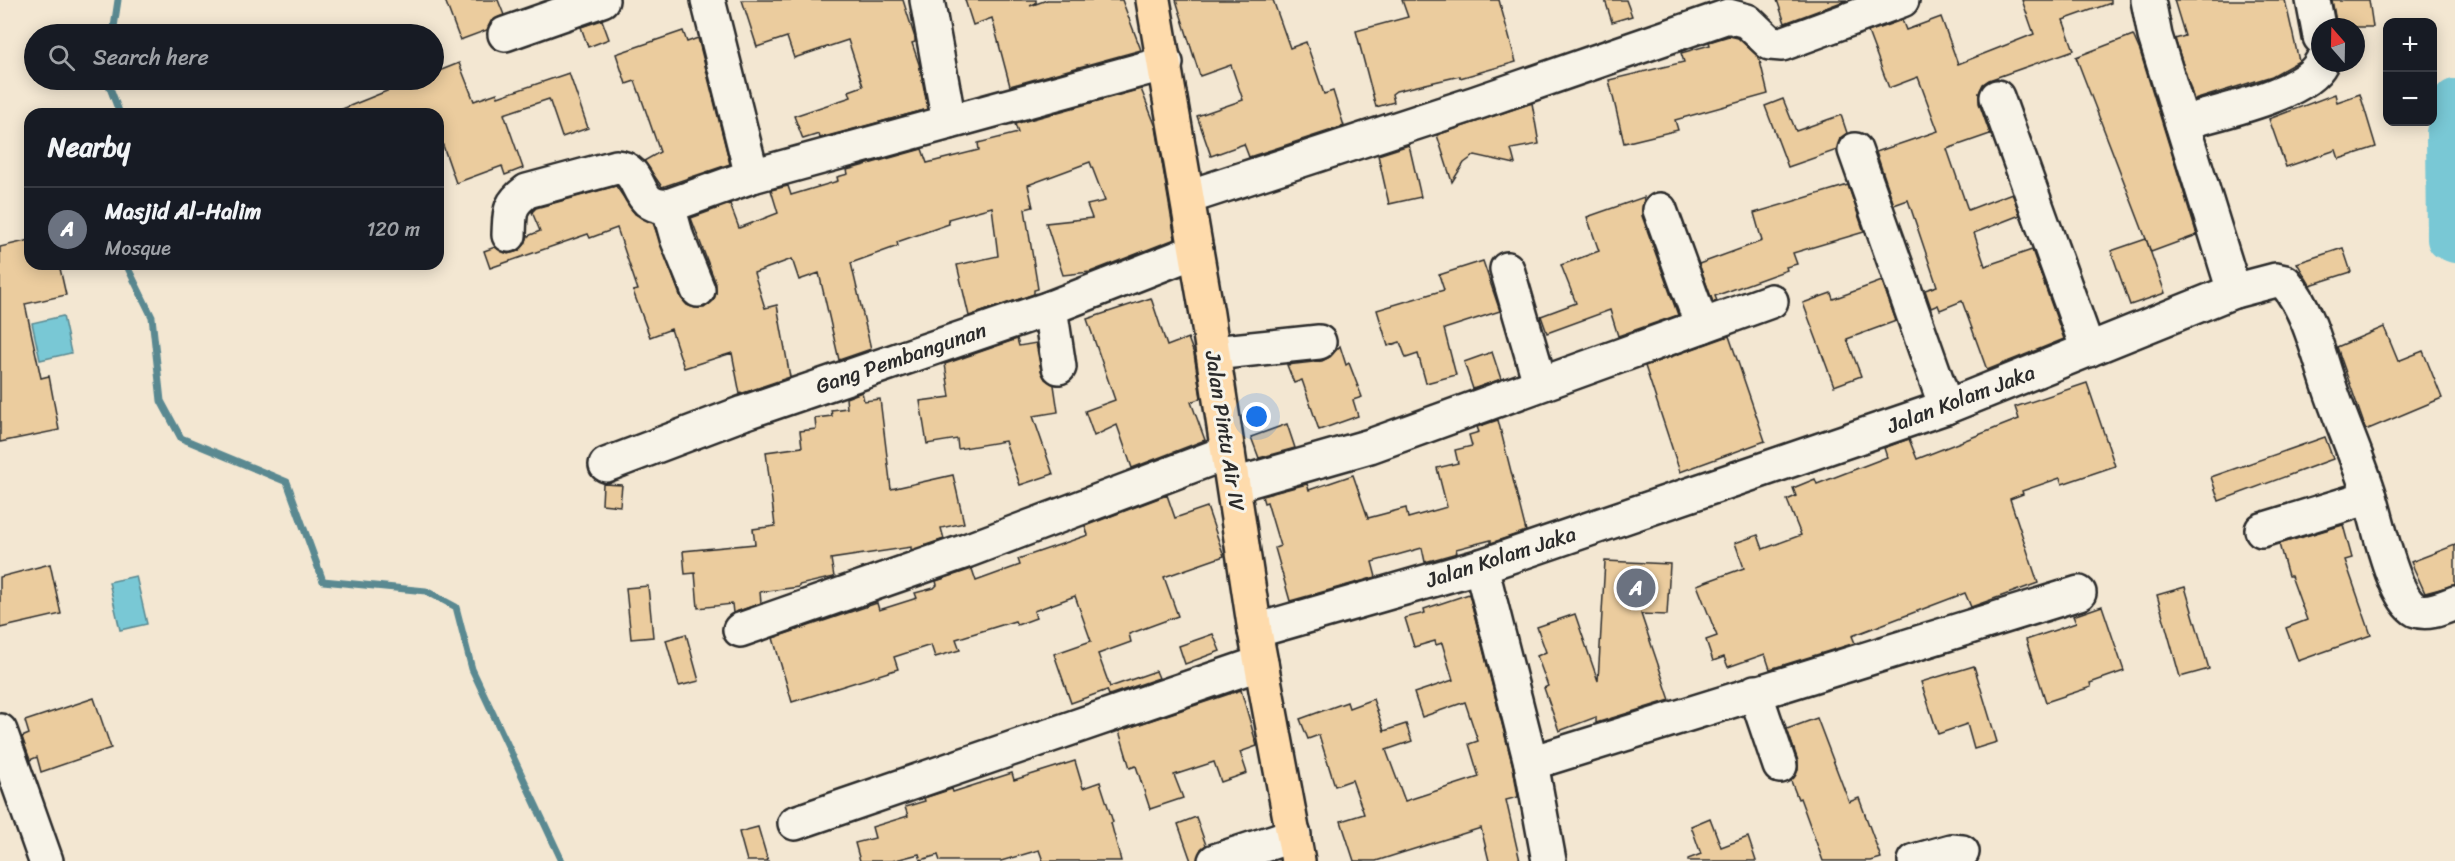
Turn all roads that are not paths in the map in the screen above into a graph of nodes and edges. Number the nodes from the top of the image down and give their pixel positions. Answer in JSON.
{"nodes":[{"id":1,"x":602,"y":0,"type":"edge"},
{"id":2,"x":708,"y":0,"type":"edge"},
{"id":3,"x":927,"y":0,"type":"edge"},
{"id":4,"x":1154,"y":0,"type":"edge"},
{"id":5,"x":1902,"y":0,"type":"edge"},
{"id":6,"x":2148,"y":0,"type":"edge"},
{"id":7,"x":2313,"y":0,"type":"edge"},
{"id":8,"x":1726,"y":8,"type":"edge"},
{"id":9,"x":2316,"y":18,"type":"edge"},
{"id":10,"x":506,"y":33,"type":"dead end"},
{"id":11,"x":1166,"y":63,"type":"junction"},
{"id":12,"x":2316,"y":72,"type":"edge"},
{"id":13,"x":1997,"y":96,"type":"dead end"},
{"id":14,"x":949,"y":122,"type":"junction"},
{"id":15,"x":2182,"y":123,"type":"junction"},
{"id":16,"x":1855,"y":150,"type":"dead end"},
{"id":17,"x":752,"y":176,"type":"junction"},
{"id":18,"x":1188,"y":197,"type":"junction"},
{"id":19,"x":668,"y":206,"type":"junction"},
{"id":20,"x":1660,"y":210,"type":"dead end"},
{"id":21,"x":509,"y":235,"type":"dead end"},
{"id":22,"x":1196,"y":251,"type":"junction"},
{"id":23,"x":1507,"y":269,"type":"dead end"},
{"id":24,"x":698,"y":290,"type":"dead end"},
{"id":25,"x":2234,"y":291,"type":"junction"},
{"id":26,"x":1771,"y":301,"type":"dead end"},
{"id":27,"x":1050,"y":308,"type":"junction"},
{"id":28,"x":1702,"y":326,"type":"junction"},
{"id":29,"x":1319,"y":342,"type":"dead end"},
{"id":30,"x":2088,"y":350,"type":"junction"},
{"id":31,"x":1213,"y":353,"type":"junction"},
{"id":32,"x":1059,"y":367,"type":"dead end"},
{"id":33,"x":1540,"y":383,"type":"junction"},
{"id":34,"x":1946,"y":407,"type":"junction"},
{"id":35,"x":1228,"y":452,"type":"junction"},
{"id":36,"x":606,"y":465,"type":"dead end"},
{"id":37,"x":1234,"y":486,"type":"junction"},
{"id":38,"x":2370,"y":497,"type":"junction"},
{"id":39,"x":2262,"y":530,"type":"dead end"},
{"id":40,"x":1481,"y":566,"type":"junction"},
{"id":41,"x":2079,"y":593,"type":"dead end"},
{"id":42,"x":2455,"y":603,"type":"edge"},
{"id":43,"x":740,"y":630,"type":"dead end"},
{"id":44,"x":1255,"y":631,"type":"junction"},
{"id":45,"x":1261,"y":663,"type":"junction"},
{"id":46,"x":1755,"y":693,"type":"junction"},
{"id":47,"x":0,"y":731,"type":"edge"},
{"id":48,"x":1531,"y":763,"type":"junction"},
{"id":49,"x":1780,"y":766,"type":"dead end"},
{"id":50,"x":795,"y":823,"type":"dead end"},
{"id":51,"x":1296,"y":848,"type":"edge"},
{"id":52,"x":1962,"y":852,"type":"dead end"},
{"id":53,"x":46,"y":861,"type":"edge"},
{"id":54,"x":1215,"y":861,"type":"edge"},
{"id":55,"x":1550,"y":861,"type":"edge"},
{"id":56,"x":1916,"y":861,"type":"edge"}],
"edges":[{"from":1,"to":10,"type":"street"},
{"from":2,"to":17,"type":"street"},
{"from":3,"to":14,"type":"street"},
{"from":4,"to":11,"type":"main road","name":"Jalan Pintu Air IV"},
{"from":5,"to":8,"type":"street"},
{"from":6,"to":15,"type":"street"},
{"from":7,"to":9,"type":"street"},
{"from":8,"to":18,"type":"street"},
{"from":11,"to":14,"type":"street"},
{"from":11,"to":18,"type":"main road","name":"Jalan Pintu Air IV"},
{"from":12,"to":15,"type":"street"},
{"from":13,"to":30,"type":"street"},
{"from":14,"to":17,"type":"street"},
{"from":15,"to":25,"type":"street"},
{"from":16,"to":34,"type":"street"},
{"from":17,"to":19,"type":"street"},
{"from":18,"to":22,"type":"main road","name":"Jalan Pintu Air IV"},
{"from":19,"to":21,"type":"street"},
{"from":19,"to":24,"type":"street"},
{"from":20,"to":28,"type":"street"},
{"from":22,"to":27,"type":"street","name":"Gang Pembangunan"},
{"from":22,"to":31,"type":"main road","name":"Jalan Pintu Air IV"},
{"from":23,"to":33,"type":"street"},
{"from":25,"to":30,"type":"street","name":"Jalan Kolam Jaka"},
{"from":25,"to":38,"type":"street","name":"Jalan Kolam Jaka"},
{"from":26,"to":28,"type":"street"},
{"from":27,"to":32,"type":"street"},
{"from":27,"to":36,"type":"street","name":"Gang Pembangunan"},
{"from":28,"to":33,"type":"street"},
{"from":29,"to":31,"type":"street"},
{"from":30,"to":34,"type":"street","name":"Jalan Kolam Jaka"},
{"from":31,"to":35,"type":"main road","name":"Jalan Pintu Air IV"},
{"from":33,"to":37,"type":"street"},
{"from":34,"to":40,"type":"street","name":"Jalan Kolam Jaka"},
{"from":35,"to":37,"type":"main road","name":"Jalan Pintu Air IV"},
{"from":35,"to":43,"type":"street"},
{"from":37,"to":44,"type":"main road","name":"Jalan Pintu Air IV"},
{"from":38,"to":39,"type":"street"},
{"from":38,"to":42,"type":"street","name":"Jalan Kolam Jaka"},
{"from":40,"to":44,"type":"street","name":"Jalan Kolam Jaka"},
{"from":40,"to":48,"type":"street"},
{"from":41,"to":46,"type":"street"},
{"from":44,"to":45,"type":"main road","name":"Jalan Pintu Air IV"},
{"from":45,"to":50,"type":"street"},
{"from":45,"to":51,"type":"main road","name":"Jalan Pintu Air IV"},
{"from":46,"to":48,"type":"street"},
{"from":46,"to":49,"type":"street"},
{"from":47,"to":53,"type":"street"},
{"from":48,"to":55,"type":"street"},
{"from":51,"to":54,"type":"street"},
{"from":52,"to":56,"type":"street"}]}
